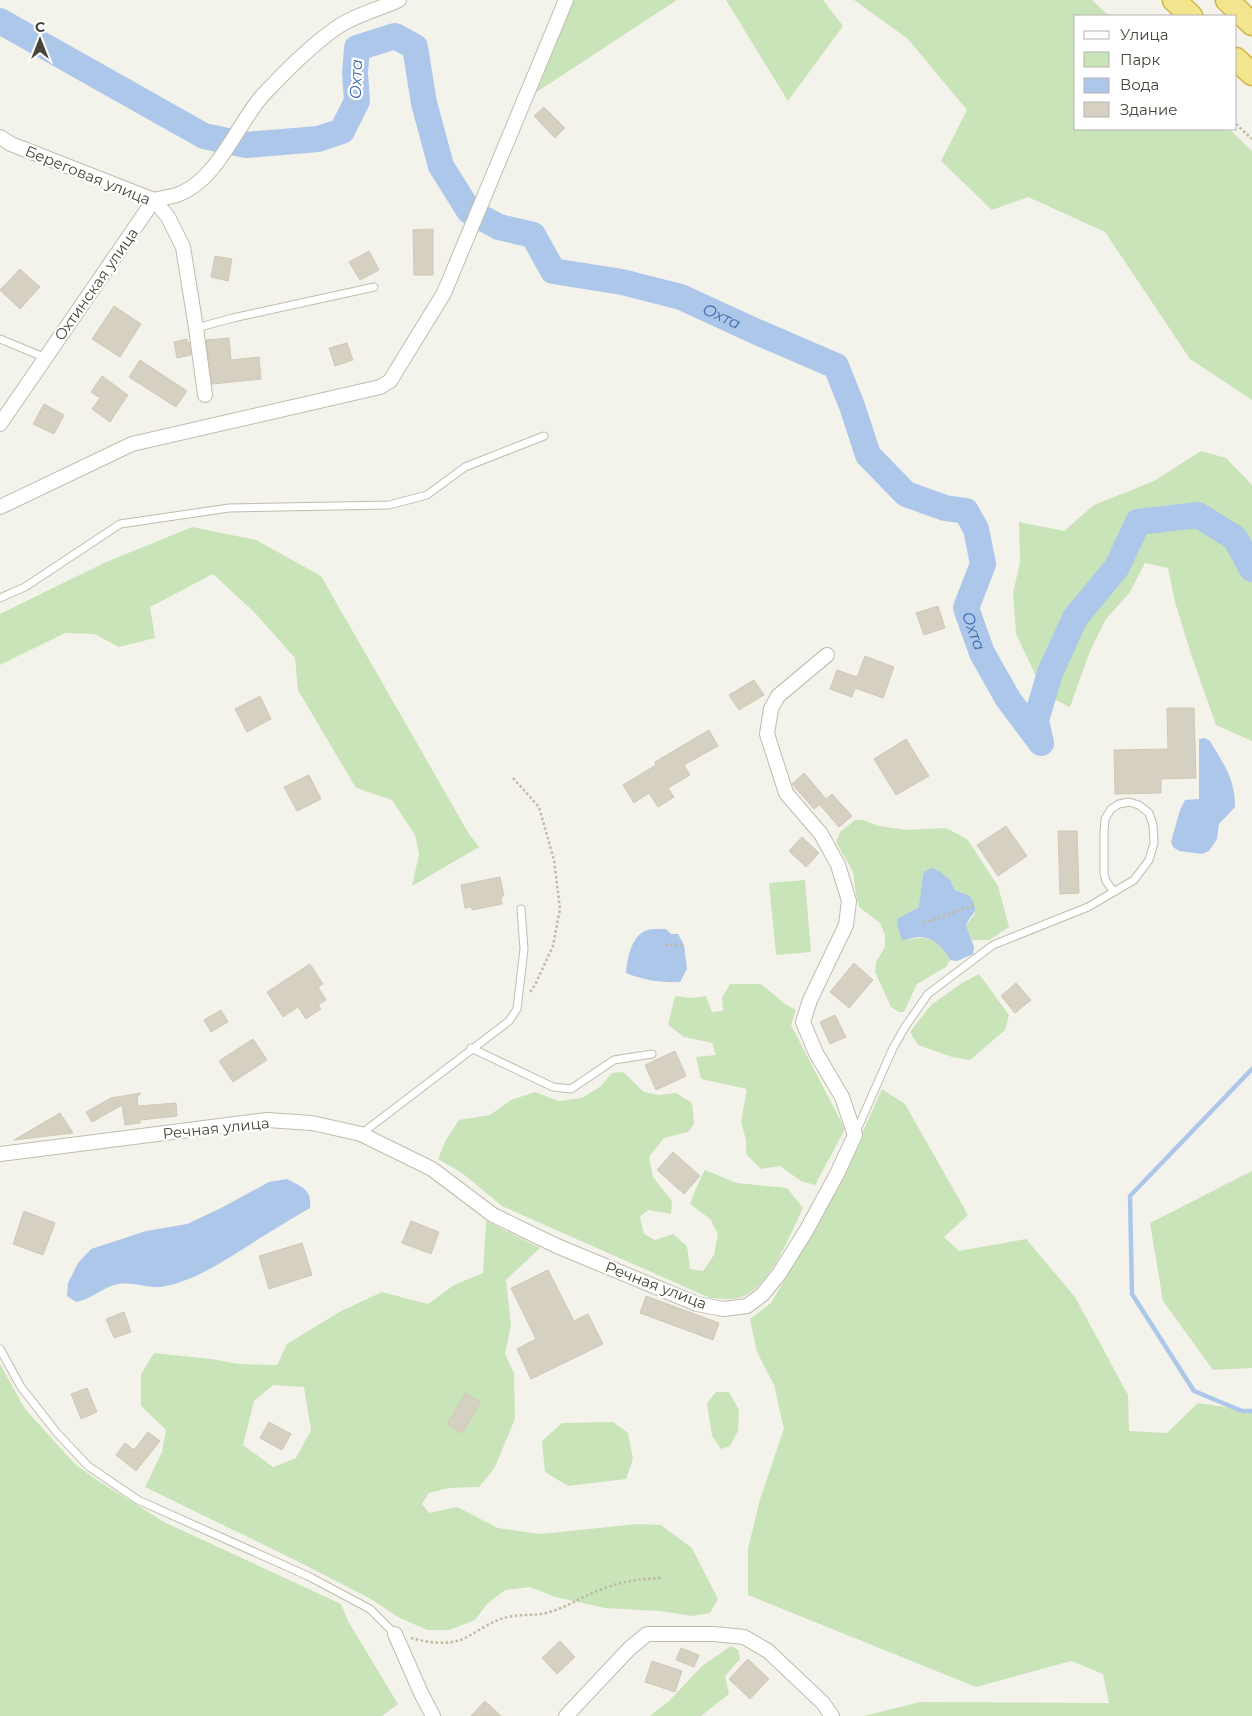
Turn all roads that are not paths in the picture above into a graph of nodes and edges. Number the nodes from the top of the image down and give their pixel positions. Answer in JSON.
{"nodes":[{"id":1,"x":399,"y":0,"type":"edge"},
{"id":2,"x":566,"y":0,"type":"edge"},
{"id":3,"x":1174,"y":0,"type":"edge"},
{"id":4,"x":1227,"y":0,"type":"edge"},
{"id":5,"x":1190,"y":15,"type":"edge"},
{"id":6,"x":1252,"y":24,"type":"edge"},
{"id":7,"x":1237,"y":60,"type":"edge"},
{"id":8,"x":1252,"y":74,"type":"edge"},
{"id":9,"x":4,"y":143,"type":"edge"},
{"id":10,"x":154,"y":200,"type":"junction"},
{"id":11,"x":374,"y":287,"type":"dead end"},
{"id":12,"x":196,"y":328,"type":"junction"},
{"id":13,"x":0,"y":338,"type":"edge"},
{"id":14,"x":46,"y":358,"type":"junction"},
{"id":15,"x":205,"y":395,"type":"dead end"},
{"id":16,"x":0,"y":424,"type":"edge"},
{"id":17,"x":544,"y":436,"type":"dead end"},
{"id":18,"x":0,"y":507,"type":"edge"},
{"id":19,"x":0,"y":598,"type":"edge"},
{"id":20,"x":827,"y":655,"type":"dead end"},
{"id":21,"x":1114,"y":892,"type":"junction"},
{"id":22,"x":521,"y":909,"type":"dead end"},
{"id":23,"x":471,"y":1048,"type":"junction"},
{"id":24,"x":652,"y":1054,"type":"dead end"},
{"id":25,"x":361,"y":1134,"type":"junction"},
{"id":26,"x":855,"y":1135,"type":"junction"},
{"id":27,"x":0,"y":1154,"type":"edge"},
{"id":28,"x":0,"y":1349,"type":"edge"},
{"id":29,"x":395,"y":1634,"type":"joint"},
{"id":30,"x":433,"y":1716,"type":"edge"},
{"id":31,"x":566,"y":1716,"type":"edge"},
{"id":32,"x":832,"y":1716,"type":"edge"}],
"edges":[{"from":1,"to":10,"type":"street"},
{"from":2,"to":18,"type":"street"},
{"from":3,"to":5,"type":"highway"},
{"from":4,"to":6,"type":"highway"},
{"from":7,"to":8,"type":"highway"},
{"from":9,"to":10,"type":"street","name":"Береговая улица"},
{"from":10,"to":12,"type":"street","name":"Береговая улица"},
{"from":10,"to":14,"type":"street","name":"Охтинская улица"},
{"from":11,"to":12,"type":"lane"},
{"from":12,"to":15,"type":"street","name":"Береговая улица"},
{"from":13,"to":14,"type":"lane"},
{"from":14,"to":16,"type":"street","name":"Охтинская улица"},
{"from":17,"to":19,"type":"lane"},
{"from":20,"to":26,"type":"street"},
{"from":21,"to":21,"type":"lane"},
{"from":21,"to":26,"type":"lane"},
{"from":22,"to":23,"type":"lane"},
{"from":23,"to":24,"type":"lane"},
{"from":23,"to":25,"type":"lane"},
{"from":25,"to":26,"type":"street","name":"Речная улица"},
{"from":25,"to":27,"type":"street","name":"Речная улица"},
{"from":28,"to":29,"type":"lane"},
{"from":29,"to":30,"type":"street"},
{"from":31,"to":32,"type":"street"}]}
